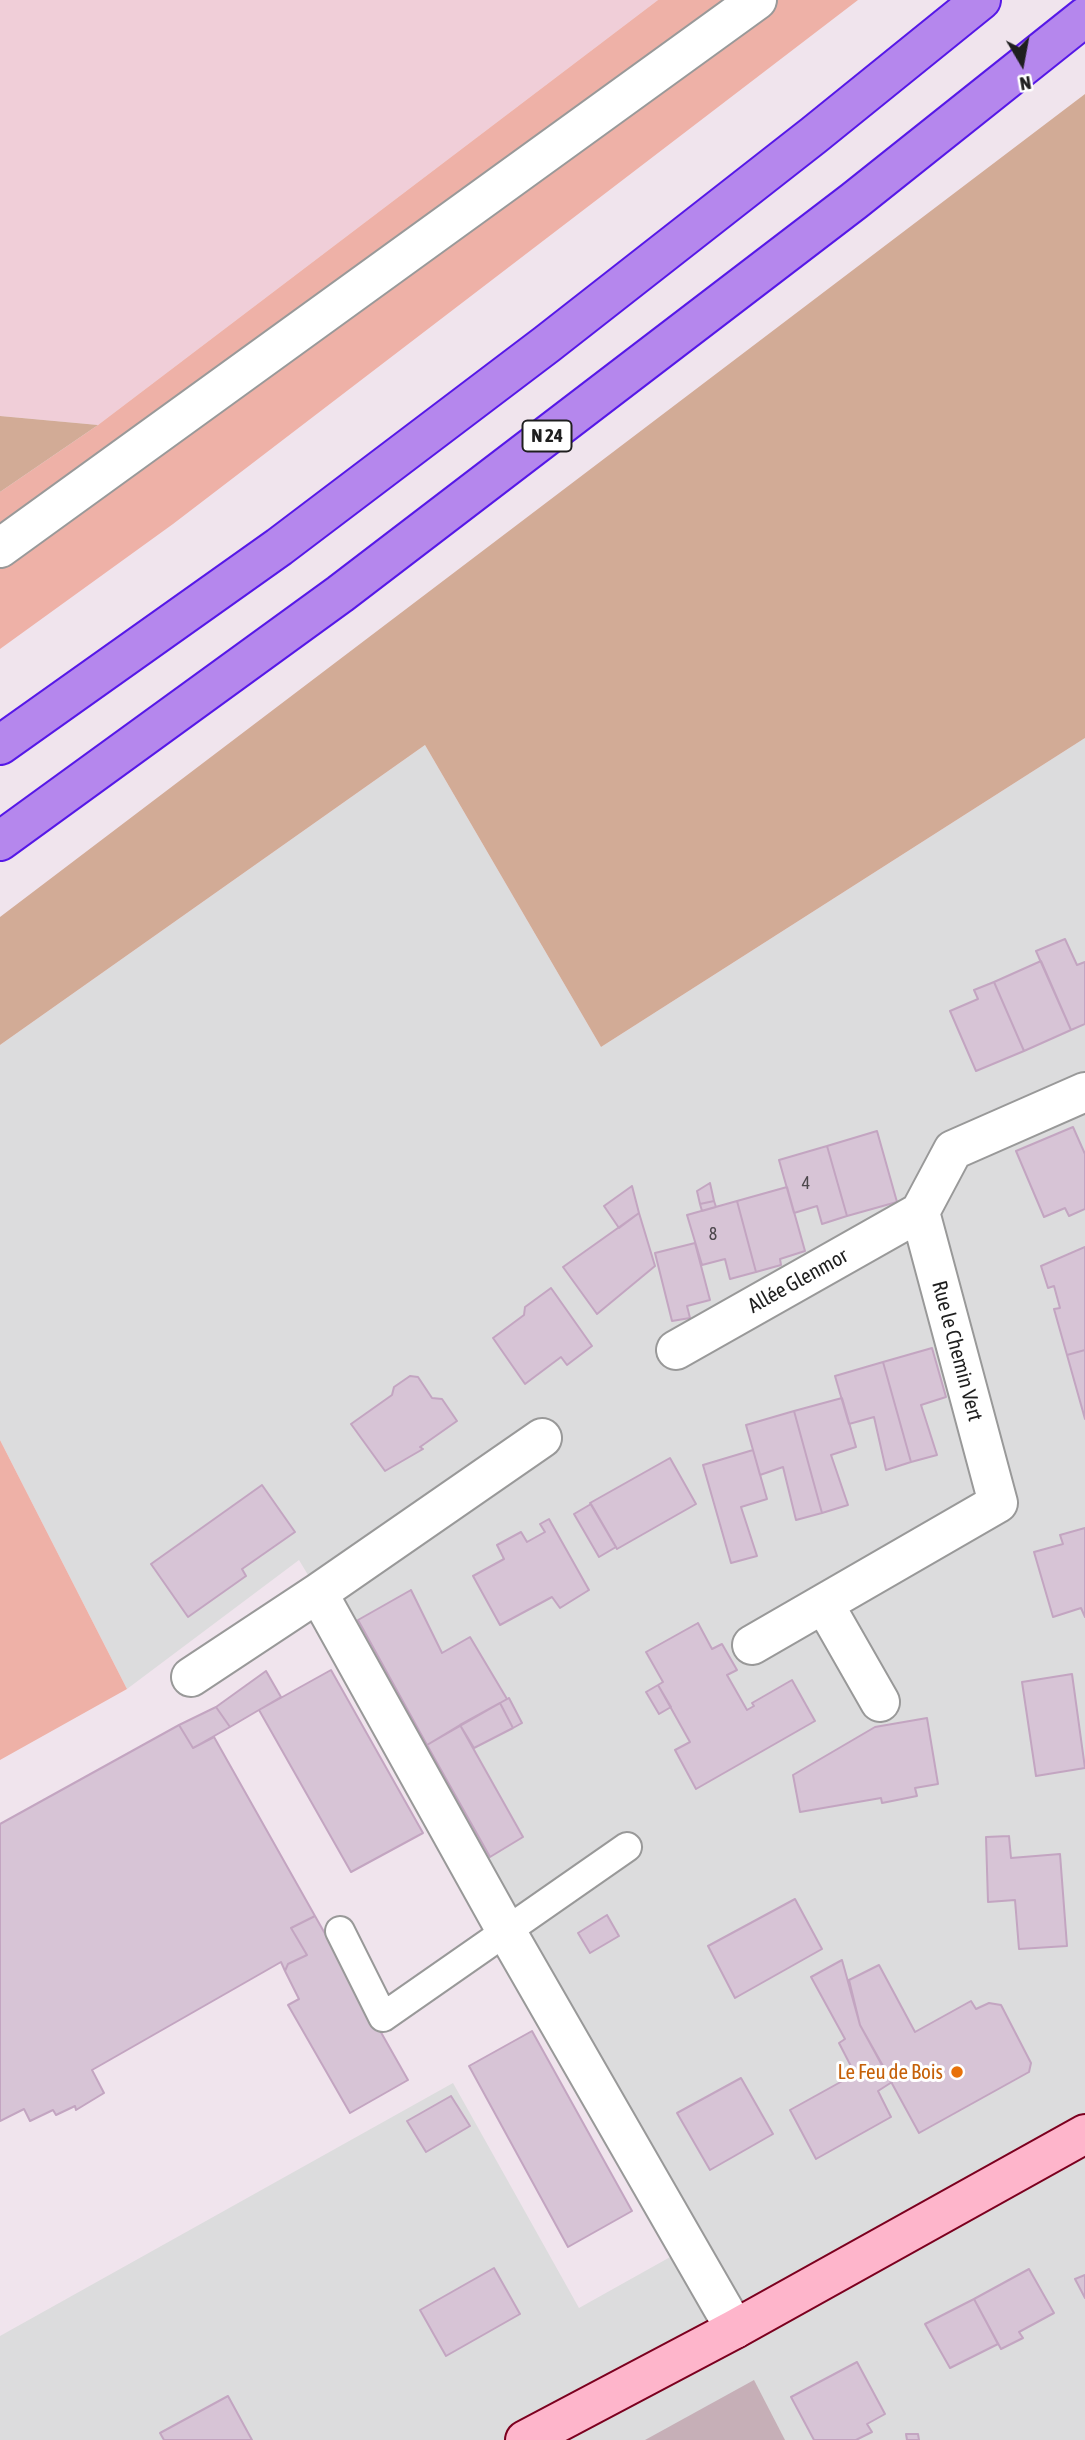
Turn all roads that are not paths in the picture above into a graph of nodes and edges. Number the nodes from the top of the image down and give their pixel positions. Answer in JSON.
{"nodes":[{"id":1,"x":757,"y":0,"type":"edge"},
{"id":2,"x":981,"y":0,"type":"edge"},
{"id":3,"x":1085,"y":17,"type":"edge"},
{"id":4,"x":0,"y":548,"type":"edge"},
{"id":5,"x":0,"y":745,"type":"edge"},
{"id":6,"x":0,"y":841,"type":"edge"},
{"id":7,"x":1085,"y":1092,"type":"edge"},
{"id":8,"x":920,"y":1212,"type":"junction"},
{"id":9,"x":676,"y":1350,"type":"dead end"},
{"id":10,"x":542,"y":1438,"type":"dead end"},
{"id":11,"x":318,"y":1593,"type":"junction"},
{"id":12,"x":824,"y":1604,"type":"junction"},
{"id":13,"x":752,"y":1645,"type":"dead end"},
{"id":14,"x":191,"y":1677,"type":"dead end"},
{"id":15,"x":880,"y":1702,"type":"dead end"},
{"id":16,"x":627,"y":1847,"type":"dead end"},
{"id":17,"x":505,"y":1930,"type":"junction"},
{"id":18,"x":340,"y":1931,"type":"dead end"},
{"id":19,"x":1085,"y":2134,"type":"edge"},
{"id":20,"x":735,"y":2329,"type":"junction"},
{"id":21,"x":525,"y":2440,"type":"edge"}],
"edges":[{"from":1,"to":4,"type":"street"},
{"from":2,"to":5,"type":"highway"},
{"from":3,"to":6,"type":"highway","number":"N 24"},
{"from":7,"to":8,"type":"street"},
{"from":8,"to":9,"type":"street","name":"Allée Glenmor"},
{"from":8,"to":12,"type":"street","name":"Rue le Chemin Vert"},
{"from":10,"to":11,"type":"street"},
{"from":11,"to":14,"type":"street"},
{"from":11,"to":17,"type":"street"},
{"from":12,"to":13,"type":"street","name":"Rue le Chemin Vert"},
{"from":12,"to":15,"type":"street"},
{"from":16,"to":17,"type":"lane"},
{"from":17,"to":18,"type":"lane"},
{"from":17,"to":20,"type":"street"},
{"from":19,"to":20,"type":"main road"},
{"from":20,"to":21,"type":"main road"}]}
